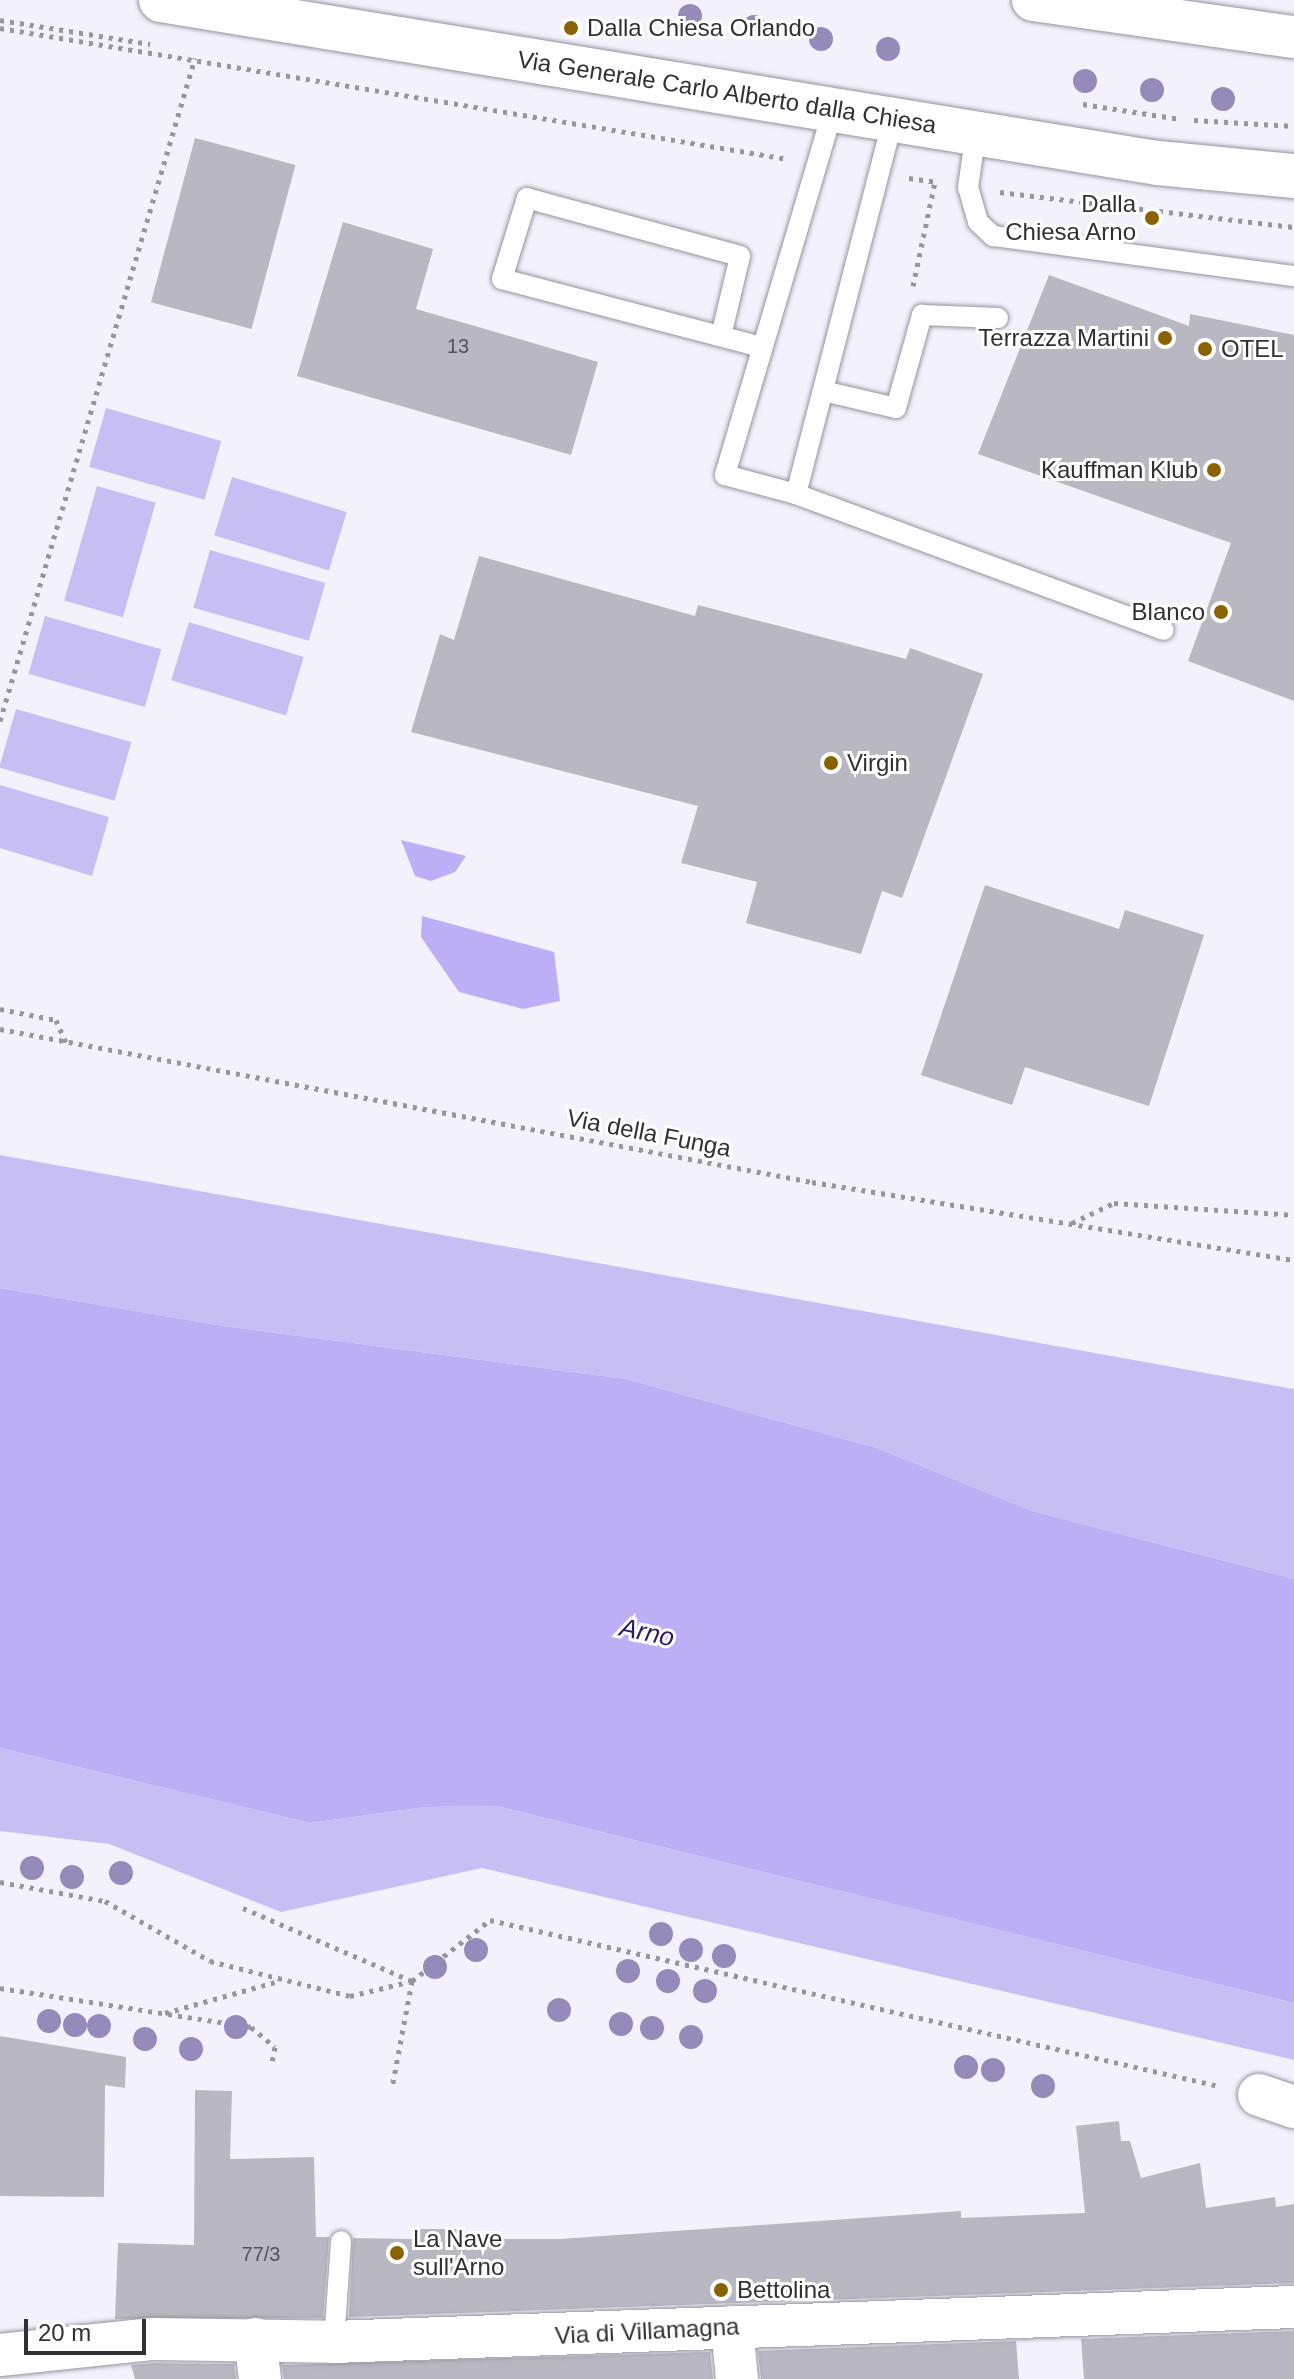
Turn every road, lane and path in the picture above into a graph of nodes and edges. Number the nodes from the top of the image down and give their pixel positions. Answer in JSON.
{"nodes":[{"id":1,"x":161,"y":0,"type":"edge"},
{"id":2,"x":1033,"y":0,"type":"edge"},
{"id":3,"x":0,"y":28,"type":"edge"},
{"id":4,"x":1294,"y":37,"type":"edge"},
{"id":5,"x":195,"y":58,"type":"junction"},
{"id":6,"x":1078,"y":103,"type":"dead end"},
{"id":7,"x":833,"y":110,"type":"junction"},
{"id":8,"x":893,"y":119,"type":"junction"},
{"id":9,"x":1294,"y":126,"type":"edge"},
{"id":10,"x":976,"y":133,"type":"junction"},
{"id":11,"x":818,"y":164,"type":"junction"},
{"id":12,"x":882,"y":174,"type":"junction"},
{"id":13,"x":1294,"y":176,"type":"edge"},
{"id":14,"x":935,"y":182,"type":"junction"},
{"id":15,"x":968,"y":187,"type":"junction"},
{"id":16,"x":1294,"y":227,"type":"edge"},
{"id":17,"x":1294,"y":276,"type":"edge"},
{"id":18,"x":922,"y":315,"type":"junction"},
{"id":19,"x":998,"y":318,"type":"dead end"},
{"id":20,"x":721,"y":336,"type":"junction"},
{"id":21,"x":761,"y":347,"type":"junction"},
{"id":22,"x":823,"y":391,"type":"junction"},
{"id":23,"x":796,"y":494,"type":"junction"},
{"id":24,"x":1164,"y":630,"type":"dead end"},
{"id":25,"x":0,"y":721,"type":"edge"},
{"id":26,"x":0,"y":1009,"type":"edge"},
{"id":27,"x":0,"y":1029,"type":"edge"},
{"id":28,"x":66,"y":1042,"type":"junction"},
{"id":29,"x":1294,"y":1215,"type":"edge"},
{"id":30,"x":1071,"y":1223,"type":"junction"},
{"id":31,"x":1294,"y":1260,"type":"edge"},
{"id":32,"x":0,"y":1882,"type":"edge"},
{"id":33,"x":243,"y":1908,"type":"dead end"},
{"id":34,"x":276,"y":1981,"type":"junction"},
{"id":35,"x":412,"y":1981,"type":"junction"},
{"id":36,"x":0,"y":1988,"type":"edge"},
{"id":37,"x":161,"y":2014,"type":"junction"},
{"id":38,"x":272,"y":2062,"type":"dead end"},
{"id":39,"x":392,"y":2088,"type":"dead end"},
{"id":40,"x":1276,"y":2101,"type":"edge"},
{"id":41,"x":341,"y":2241,"type":"dead end"},
{"id":42,"x":1294,"y":2307,"type":"edge"},
{"id":43,"x":732,"y":2327,"type":"junction"},
{"id":44,"x":334,"y":2342,"type":"junction"},
{"id":45,"x":0,"y":2355,"type":"edge"},
{"id":46,"x":258,"y":2359,"type":"edge"},
{"id":47,"x":737,"y":2379,"type":"edge"}],
"edges":[{"from":1,"to":7,"type":"main road","name":"Via Generale Carlo Alberto dalla Chiesa"},
{"from":2,"to":4,"type":"street"},
{"from":3,"to":5,"type":"path"},
{"from":5,"to":11,"type":"path"},
{"from":5,"to":25,"type":"path"},
{"from":6,"to":9,"type":"path"},
{"from":7,"to":8,"type":"main road","name":"Via Generale Carlo Alberto dalla Chiesa"},
{"from":7,"to":11,"type":"lane"},
{"from":8,"to":10,"type":"main road","name":"Via Generale Carlo Alberto dalla Chiesa"},
{"from":8,"to":12,"type":"lane"},
{"from":10,"to":13,"type":"main road","name":"Via Generale Carlo Alberto dalla Chiesa"},
{"from":10,"to":15,"type":"lane"},
{"from":11,"to":21,"type":"lane"},
{"from":12,"to":14,"type":"path"},
{"from":12,"to":22,"type":"lane"},
{"from":14,"to":15,"type":"path"},
{"from":14,"to":18,"type":"path"},
{"from":15,"to":16,"type":"path"},
{"from":15,"to":17,"type":"lane"},
{"from":18,"to":19,"type":"lane"},
{"from":18,"to":22,"type":"lane"},
{"from":20,"to":20,"type":"lane"},
{"from":20,"to":21,"type":"lane"},
{"from":21,"to":23,"type":"lane"},
{"from":22,"to":23,"type":"lane"},
{"from":23,"to":24,"type":"lane"},
{"from":26,"to":28,"type":"path"},
{"from":27,"to":28,"type":"path","name":"Via della Funga"},
{"from":28,"to":30,"type":"path","name":"Via della Funga"},
{"from":29,"to":30,"type":"path"},
{"from":30,"to":31,"type":"path","name":"Via della Funga"},
{"from":32,"to":34,"type":"path"},
{"from":33,"to":35,"type":"path"},
{"from":34,"to":35,"type":"path"},
{"from":34,"to":37,"type":"path"},
{"from":35,"to":39,"type":"path"},
{"from":35,"to":40,"type":"path"},
{"from":36,"to":37,"type":"path"},
{"from":37,"to":38,"type":"path"},
{"from":41,"to":44,"type":"lane"},
{"from":42,"to":43,"type":"street","name":"Via di Villamagna"},
{"from":43,"to":44,"type":"street","name":"Via di Villamagna"},
{"from":43,"to":47,"type":"street"},
{"from":44,"to":46,"type":"street","name":"Via di Villamagna"},
{"from":45,"to":46,"type":"street","name":"Via di Villamagna"}]}
